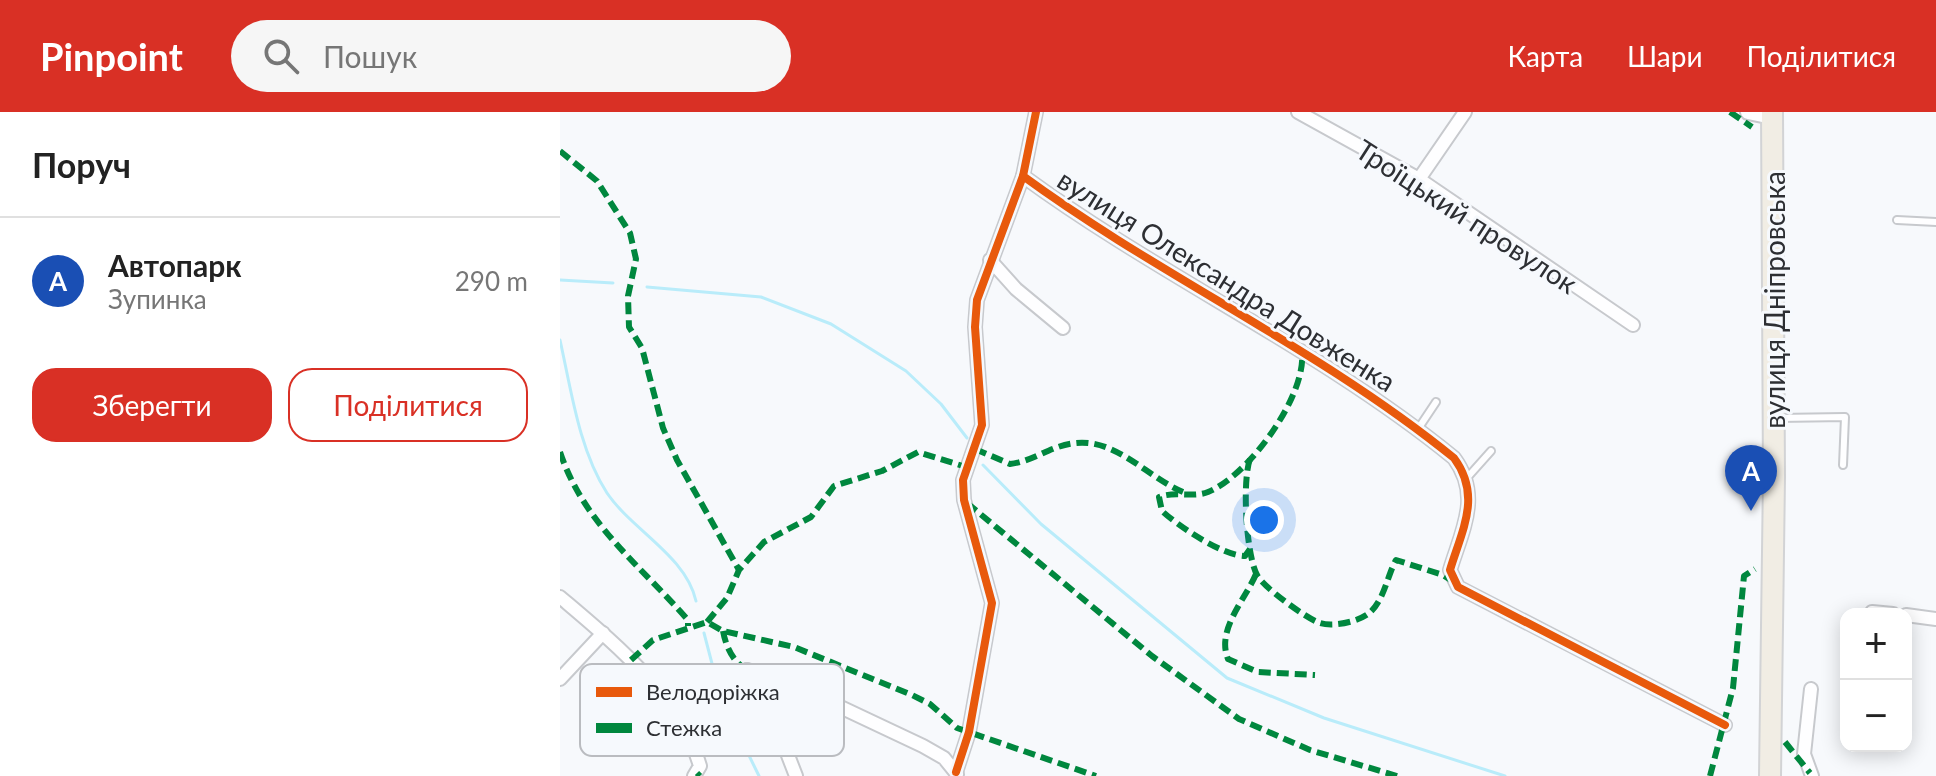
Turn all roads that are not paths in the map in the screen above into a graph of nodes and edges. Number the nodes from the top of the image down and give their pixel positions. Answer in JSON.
{"nodes":[{"id":1,"x":1036,"y":112,"type":"edge"},
{"id":2,"x":1298,"y":112,"type":"edge"},
{"id":3,"x":1465,"y":112,"type":"edge"},
{"id":4,"x":1748,"y":112,"type":"edge"},
{"id":5,"x":1772,"y":114,"type":"edge"},
{"id":6,"x":1023,"y":176,"type":"junction"},
{"id":7,"x":1419,"y":179,"type":"junction"},
{"id":8,"x":1897,"y":220,"type":"dead end"},
{"id":9,"x":1936,"y":222,"type":"edge"},
{"id":10,"x":990,"y":260,"type":"junction"},
{"id":11,"x":1633,"y":325,"type":"dead end"},
{"id":12,"x":1063,"y":328,"type":"dead end"},
{"id":13,"x":1436,"y":402,"type":"dead end"},
{"id":14,"x":1774,"y":418,"type":"junction"},
{"id":15,"x":1418,"y":429,"type":"junction"},
{"id":16,"x":1491,"y":451,"type":"dead end"},
{"id":17,"x":1843,"y":465,"type":"dead end"},
{"id":18,"x":1466,"y":479,"type":"junction"},
{"id":19,"x":560,"y":597,"type":"edge"},
{"id":20,"x":1912,"y":616,"type":"edge"},
{"id":21,"x":1936,"y":619,"type":"edge"},
{"id":22,"x":603,"y":633,"type":"junction"},
{"id":23,"x":634,"y":664,"type":"edge"},
{"id":24,"x":560,"y":679,"type":"edge"},
{"id":25,"x":1811,"y":689,"type":"dead end"},
{"id":26,"x":844,"y":709,"type":"edge"},
{"id":27,"x":1725,"y":725,"type":"dead end"},
{"id":28,"x":788,"y":756,"type":"edge"},
{"id":29,"x":957,"y":774,"type":"edge"},
{"id":30,"x":796,"y":776,"type":"edge"},
{"id":31,"x":1770,"y":776,"type":"edge"},
{"id":32,"x":1812,"y":776,"type":"edge"}],
"edges":[{"from":1,"to":6,"type":"street","name":"вулиця Олександра Довженка"},
{"from":2,"to":7,"type":"street","name":"Троїцький провулок"},
{"from":3,"to":7,"type":"street"},
{"from":4,"to":5,"type":"street"},
{"from":5,"to":14,"type":"highway","name":"вулиця Дніпровська"},
{"from":6,"to":10,"type":"street"},
{"from":6,"to":15,"type":"street","name":"вулиця Олександра Довженка"},
{"from":7,"to":11,"type":"street","name":"Троїцький провулок"},
{"from":8,"to":9,"type":"lane"},
{"from":10,"to":12,"type":"street"},
{"from":10,"to":29,"type":"street"},
{"from":13,"to":15,"type":"lane"},
{"from":14,"to":17,"type":"lane"},
{"from":14,"to":31,"type":"highway","name":"вулиця Дніпровська"},
{"from":15,"to":18,"type":"street","name":"вулиця Олександра Довженка"},
{"from":16,"to":18,"type":"lane"},
{"from":18,"to":27,"type":"street"},
{"from":19,"to":22,"type":"street"},
{"from":20,"to":21,"type":"street"},
{"from":22,"to":23,"type":"street"},
{"from":22,"to":24,"type":"street"},
{"from":25,"to":32,"type":"street"},
{"from":26,"to":29,"type":"street"},
{"from":28,"to":30,"type":"street"}]}
